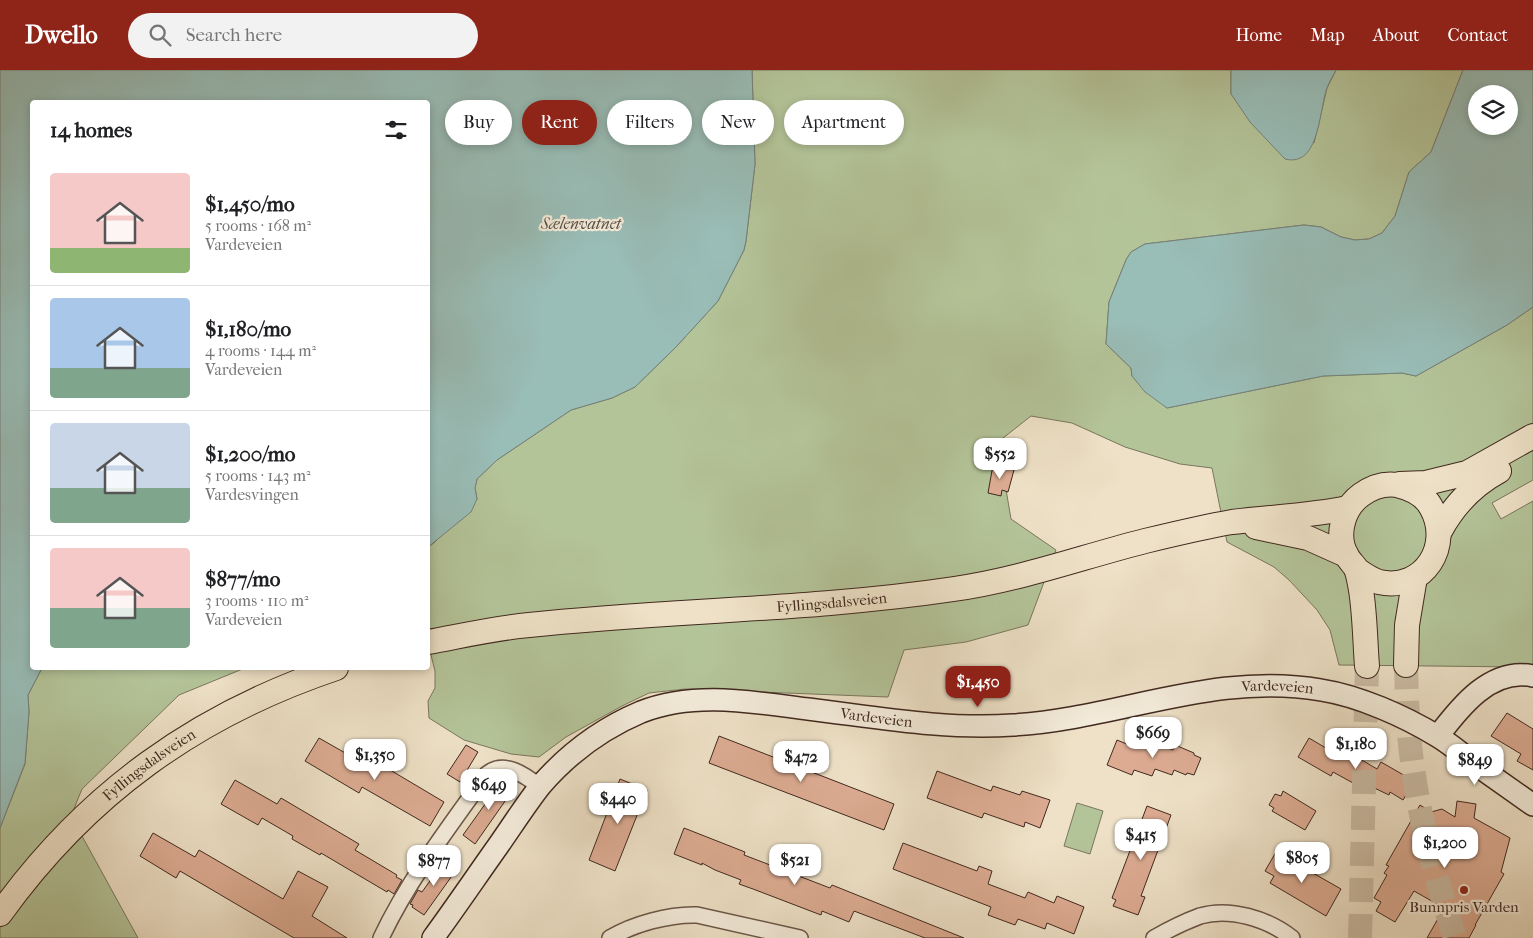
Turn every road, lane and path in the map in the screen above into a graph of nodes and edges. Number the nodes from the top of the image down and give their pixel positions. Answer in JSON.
{"nodes":[{"id":1,"x":1533,"y":436,"type":"edge"},
{"id":2,"x":1533,"y":451,"type":"edge"},
{"id":3,"x":1392,"y":484,"type":"junction"},
{"id":4,"x":1348,"y":508,"type":"junction"},
{"id":5,"x":1229,"y":523,"type":"junction"},
{"id":6,"x":1440,"y":532,"type":"junction"},
{"id":7,"x":1351,"y":562,"type":"junction"},
{"id":8,"x":1415,"y":577,"type":"junction"},
{"id":9,"x":430,"y":642,"type":"edge"},
{"id":10,"x":1406,"y":665,"type":"tunnel mouth"},
{"id":11,"x":1367,"y":666,"type":"tunnel mouth"},
{"id":12,"x":330,"y":670,"type":"edge"},
{"id":13,"x":1533,"y":676,"type":"edge"},
{"id":14,"x":1438,"y":736,"type":"junction"},
{"id":15,"x":540,"y":787,"type":"junction"},
{"id":16,"x":1533,"y":805,"type":"edge"},
{"id":17,"x":0,"y":914,"type":"edge"},
{"id":18,"x":381,"y":938,"type":"edge"},
{"id":19,"x":433,"y":938,"type":"edge"},
{"id":20,"x":610,"y":938,"type":"edge"},
{"id":21,"x":800,"y":938,"type":"edge"},
{"id":22,"x":1154,"y":938,"type":"edge"},
{"id":23,"x":1292,"y":938,"type":"edge"}],
"edges":[{"from":1,"to":3,"type":"main road"},
{"from":2,"to":6,"type":"main road"},
{"from":3,"to":4,"type":"main road"},
{"from":3,"to":6,"type":"main road"},
{"from":4,"to":5,"type":"main road","name":"Fyllingsdalsveien"},
{"from":4,"to":7,"type":"main road"},
{"from":5,"to":7,"type":"main road","name":"Fyllingsdalsveien"},
{"from":5,"to":9,"type":"main road","name":"Fyllingsdalsveien"},
{"from":6,"to":8,"type":"main road"},
{"from":7,"to":8,"type":"main road"},
{"from":7,"to":11,"type":"main road"},
{"from":8,"to":10,"type":"main road"},
{"from":12,"to":17,"type":"main road","name":"Fyllingsdalsveien"},
{"from":13,"to":14,"type":"main road"},
{"from":14,"to":15,"type":"main road","name":"Vardeveien"},
{"from":14,"to":16,"type":"main road","name":"Vardeveien"},
{"from":15,"to":18,"type":"street"},
{"from":15,"to":19,"type":"main road","name":"Vardeveien"},
{"from":20,"to":21,"type":"street"},
{"from":22,"to":23,"type":"street"}]}
